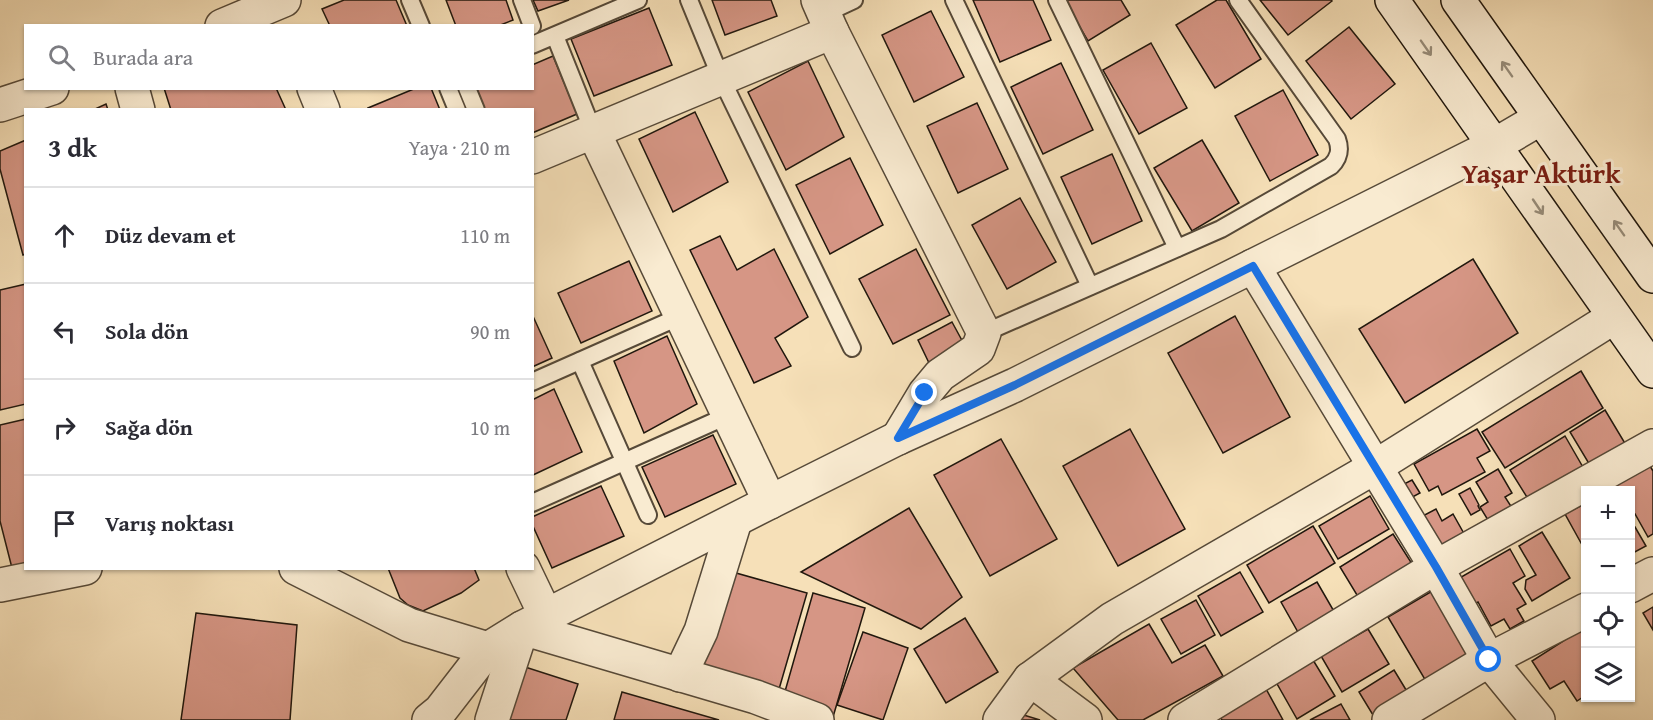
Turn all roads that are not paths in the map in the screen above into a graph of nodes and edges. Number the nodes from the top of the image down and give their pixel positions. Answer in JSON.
{"nodes":[{"id":1,"x":410,"y":0,"type":"edge"},
{"id":2,"x":522,"y":0,"type":"edge"},
{"id":3,"x":638,"y":0,"type":"edge"},
{"id":4,"x":689,"y":0,"type":"edge"},
{"id":5,"x":854,"y":0,"type":"edge"},
{"id":6,"x":954,"y":0,"type":"edge"},
{"id":7,"x":1057,"y":0,"type":"edge"},
{"id":8,"x":1238,"y":0,"type":"edge"},
{"id":9,"x":1392,"y":0,"type":"edge"},
{"id":10,"x":1458,"y":0,"type":"edge"},
{"id":11,"x":607,"y":6,"type":"edge"},
{"id":12,"x":283,"y":9,"type":"edge"},
{"id":13,"x":824,"y":15,"type":"edge"},
{"id":14,"x":229,"y":24,"type":"edge"},
{"id":15,"x":420,"y":24,"type":"edge"},
{"id":16,"x":531,"y":24,"type":"edge"},
{"id":17,"x":555,"y":36,"type":"junction"},
{"id":18,"x":536,"y":44,"type":"edge"},
{"id":19,"x":721,"y":78,"type":"junction"},
{"id":20,"x":46,"y":90,"type":"edge"},
{"id":21,"x":133,"y":90,"type":"edge"},
{"id":22,"x":315,"y":90,"type":"edge"},
{"id":23,"x":449,"y":90,"type":"edge"},
{"id":24,"x":468,"y":90,"type":"edge"},
{"id":25,"x":0,"y":105,"type":"edge"},
{"id":26,"x":137,"y":108,"type":"edge"},
{"id":27,"x":322,"y":108,"type":"edge"},
{"id":28,"x":456,"y":108,"type":"edge"},
{"id":29,"x":475,"y":108,"type":"edge"},
{"id":30,"x":1541,"y":118,"type":"junction"},
{"id":31,"x":593,"y":131,"type":"junction"},
{"id":32,"x":1496,"y":145,"type":"junction"},
{"id":33,"x":534,"y":156,"type":"edge"},
{"id":34,"x":1177,"y":248,"type":"junction"},
{"id":35,"x":1253,"y":266,"type":"junction"},
{"id":36,"x":1653,"y":276,"type":"edge"},
{"id":37,"x":1090,"y":286,"type":"junction"},
{"id":38,"x":681,"y":316,"type":"junction"},
{"id":39,"x":1614,"y":317,"type":"junction"},
{"id":40,"x":984,"y":333,"type":"junction"},
{"id":41,"x":852,"y":348,"type":"dead end"},
{"id":42,"x":580,"y":361,"type":"junction"},
{"id":43,"x":1653,"y":372,"type":"edge"},
{"id":44,"x":534,"y":381,"type":"edge"},
{"id":45,"x":729,"y":415,"type":"junction"},
{"id":46,"x":898,"y":438,"type":"junction"},
{"id":47,"x":1653,"y":446,"type":"edge"},
{"id":48,"x":625,"y":461,"type":"junction"},
{"id":49,"x":1375,"y":467,"type":"junction"},
{"id":50,"x":534,"y":501,"type":"edge"},
{"id":51,"x":770,"y":502,"type":"junction"},
{"id":52,"x":648,"y":515,"type":"dead end"},
{"id":53,"x":735,"y":521,"type":"junction"},
{"id":54,"x":1436,"y":567,"type":"junction"},
{"id":55,"x":75,"y":570,"type":"edge"},
{"id":56,"x":300,"y":570,"type":"edge"},
{"id":57,"x":523,"y":570,"type":"edge"},
{"id":58,"x":1653,"y":574,"type":"edge"},
{"id":59,"x":1635,"y":583,"type":"edge"},
{"id":60,"x":0,"y":585,"type":"edge"},
{"id":61,"x":1581,"y":613,"type":"edge"},
{"id":62,"x":534,"y":622,"type":"junction"},
{"id":63,"x":488,"y":649,"type":"junction"},
{"id":64,"x":1489,"y":660,"type":"junction"},
{"id":65,"x":680,"y":675,"type":"junction"},
{"id":66,"x":1030,"y":679,"type":"junction"},
{"id":67,"x":429,"y":720,"type":"edge"},
{"id":68,"x":492,"y":720,"type":"edge"},
{"id":69,"x":817,"y":720,"type":"edge"},
{"id":70,"x":1000,"y":720,"type":"edge"},
{"id":71,"x":1085,"y":720,"type":"edge"},
{"id":72,"x":1185,"y":720,"type":"edge"},
{"id":73,"x":1389,"y":720,"type":"edge"},
{"id":74,"x":1538,"y":720,"type":"edge"}],
"edges":[{"from":1,"to":15,"type":"lane"},
{"from":2,"to":16,"type":"lane"},
{"from":3,"to":11,"type":"lane"},
{"from":4,"to":19,"type":"lane"},
{"from":5,"to":13,"type":"lane"},
{"from":6,"to":37,"type":"lane"},
{"from":7,"to":34,"type":"lane"},
{"from":8,"to":34,"type":"lane"},
{"from":9,"to":32,"type":"street","one_way":true},
{"from":30,"to":10,"type":"street","one_way":true},
{"from":11,"to":17,"type":"lane"},
{"from":12,"to":14,"type":"street"},
{"from":13,"to":19,"type":"street"},
{"from":13,"to":40,"type":"street"},
{"from":17,"to":18,"type":"lane"},
{"from":17,"to":31,"type":"lane"},
{"from":19,"to":31,"type":"street"},
{"from":19,"to":41,"type":"lane"},
{"from":20,"to":25,"type":"street"},
{"from":21,"to":26,"type":"street"},
{"from":22,"to":27,"type":"street"},
{"from":23,"to":28,"type":"lane"},
{"from":24,"to":29,"type":"lane"},
{"from":30,"to":32,"type":"street"},
{"from":36,"to":30,"type":"street","one_way":true},
{"from":31,"to":33,"type":"street"},
{"from":31,"to":38,"type":"street"},
{"from":32,"to":35,"type":"street"},
{"from":32,"to":39,"type":"street","one_way":true},
{"from":34,"to":37,"type":"lane"},
{"from":35,"to":46,"type":"street"},
{"from":35,"to":49,"type":"street"},
{"from":37,"to":40,"type":"lane"},
{"from":38,"to":42,"type":"lane"},
{"from":38,"to":45,"type":"street"},
{"from":39,"to":43,"type":"street"},
{"from":39,"to":49,"type":"street"},
{"from":40,"to":46,"type":"street"},
{"from":42,"to":44,"type":"lane"},
{"from":42,"to":48,"type":"lane"},
{"from":45,"to":48,"type":"lane"},
{"from":45,"to":51,"type":"street"},
{"from":46,"to":51,"type":"street"},
{"from":47,"to":54,"type":"street"},
{"from":48,"to":50,"type":"lane"},
{"from":48,"to":52,"type":"lane"},
{"from":49,"to":54,"type":"street"},
{"from":49,"to":66,"type":"street"},
{"from":51,"to":53,"type":"street"},
{"from":53,"to":62,"type":"street"},
{"from":53,"to":65,"type":"street"},
{"from":54,"to":64,"type":"street"},
{"from":54,"to":72,"type":"street"},
{"from":55,"to":60,"type":"street"},
{"from":56,"to":63,"type":"street"},
{"from":57,"to":62,"type":"street"},
{"from":58,"to":59,"type":"street"},
{"from":61,"to":64,"type":"street"},
{"from":62,"to":63,"type":"street"},
{"from":62,"to":65,"type":"street"},
{"from":62,"to":68,"type":"street"},
{"from":63,"to":67,"type":"street"},
{"from":64,"to":73,"type":"street"},
{"from":64,"to":74,"type":"street"},
{"from":65,"to":69,"type":"street"},
{"from":66,"to":70,"type":"street"},
{"from":66,"to":71,"type":"street"}]}
